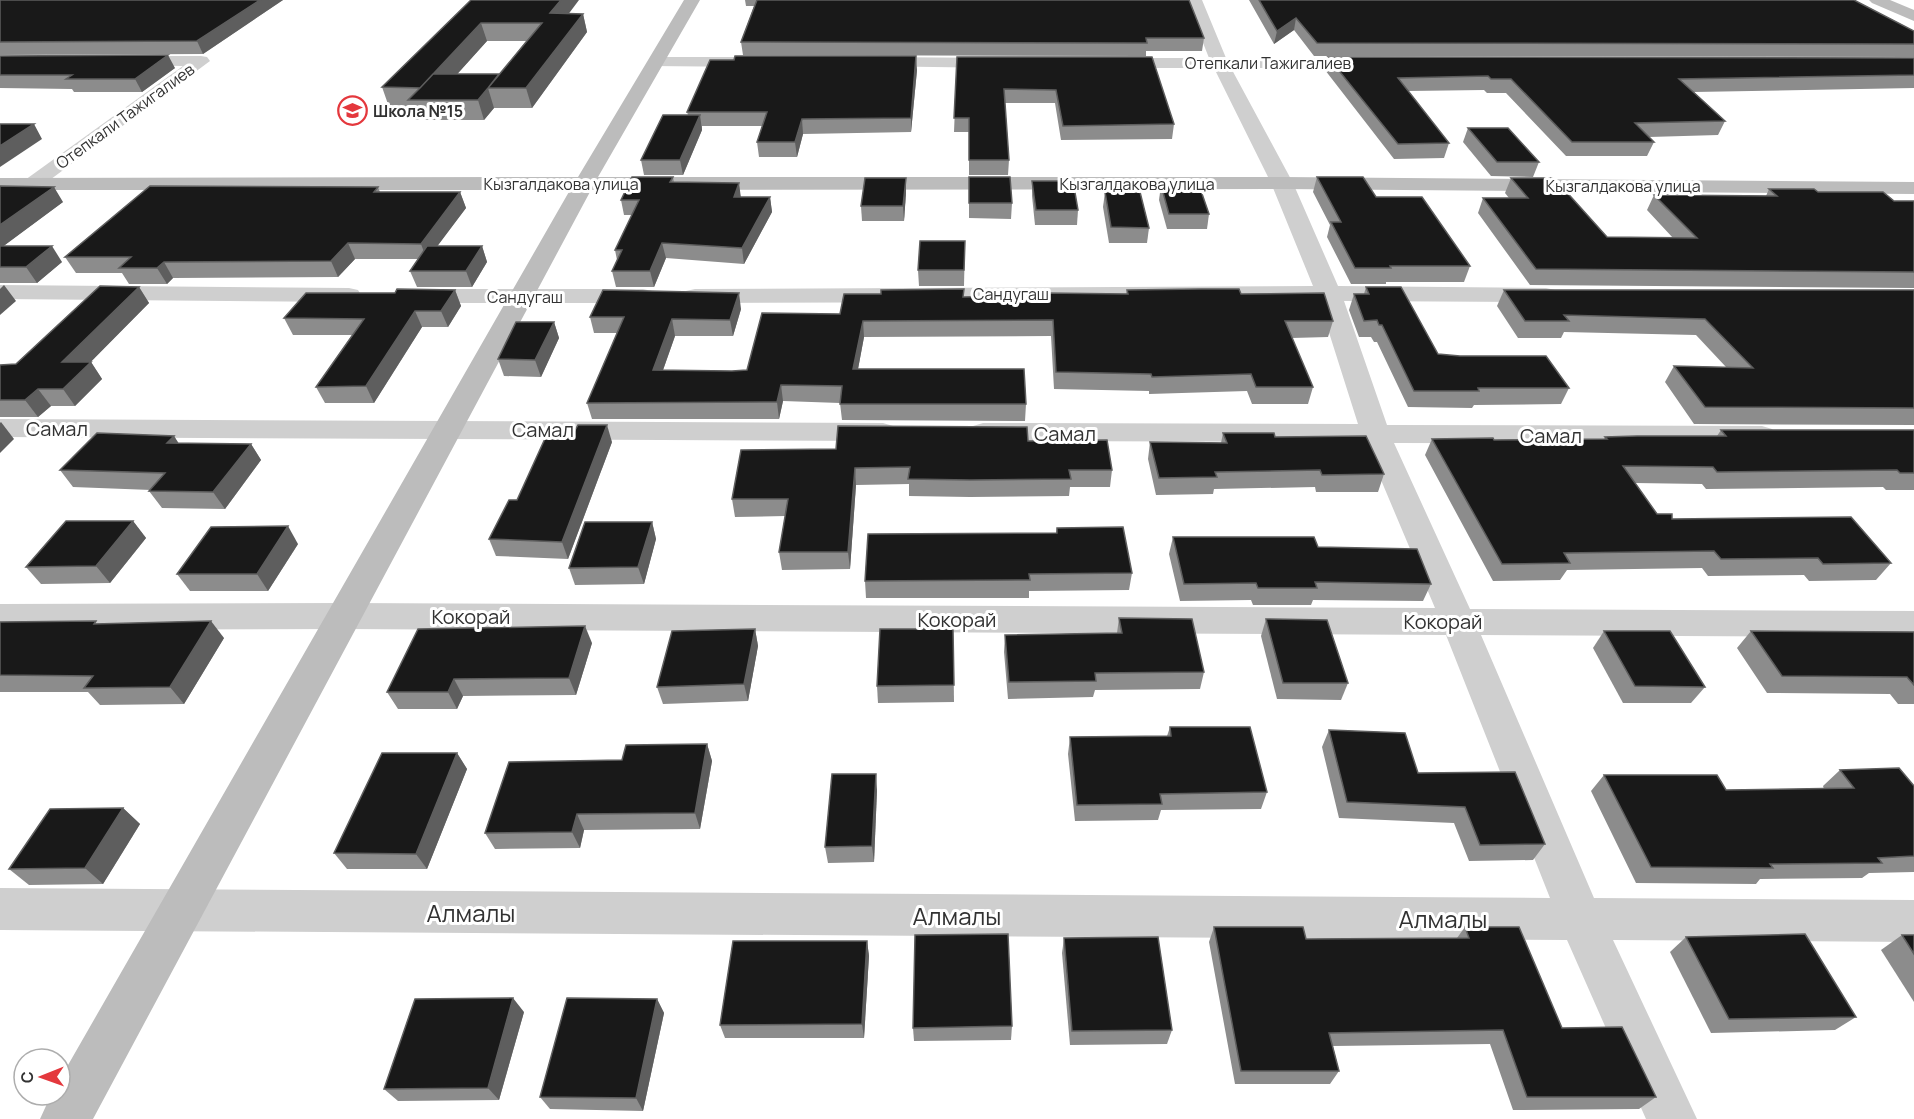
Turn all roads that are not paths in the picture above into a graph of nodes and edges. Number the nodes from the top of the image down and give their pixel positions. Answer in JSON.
{"nodes":[{"id":1,"x":692,"y":0,"type":"edge"},
{"id":2,"x":1194,"y":0,"type":"edge"},
{"id":3,"x":1877,"y":0,"type":"edge"},
{"id":4,"x":1914,"y":15,"type":"edge"},
{"id":5,"x":105,"y":61,"type":"edge"},
{"id":6,"x":657,"y":62,"type":"junction"},
{"id":7,"x":777,"y":62,"type":"edge"},
{"id":8,"x":849,"y":62,"type":"edge"},
{"id":9,"x":1017,"y":63,"type":"edge"},
{"id":10,"x":1089,"y":63,"type":"edge"},
{"id":11,"x":1220,"y":63,"type":"junction"},
{"id":12,"x":1387,"y":63,"type":"edge"},
{"id":13,"x":1282,"y":183,"type":"junction"},
{"id":14,"x":0,"y":184,"type":"edge"},
{"id":15,"x":32,"y":184,"type":"junction"},
{"id":16,"x":584,"y":184,"type":"junction"},
{"id":17,"x":1914,"y":188,"type":"edge"},
{"id":18,"x":0,"y":292,"type":"edge"},
{"id":19,"x":1329,"y":294,"type":"junction"},
{"id":20,"x":1568,"y":295,"type":"edge"},
{"id":21,"x":521,"y":297,"type":"junction"},
{"id":22,"x":0,"y":428,"type":"edge"},
{"id":23,"x":449,"y":428,"type":"junction"},
{"id":24,"x":912,"y":432,"type":"edge"},
{"id":25,"x":960,"y":432,"type":"edge"},
{"id":26,"x":1376,"y":434,"type":"junction"},
{"id":27,"x":1783,"y":435,"type":"edge"},
{"id":28,"x":345,"y":616,"type":"junction"},
{"id":29,"x":0,"y":617,"type":"edge"},
{"id":30,"x":1458,"y":621,"type":"junction"},
{"id":31,"x":1914,"y":624,"type":"edge"},
{"id":32,"x":0,"y":909,"type":"edge"},
{"id":33,"x":181,"y":910,"type":"junction"},
{"id":34,"x":1580,"y":918,"type":"junction"},
{"id":35,"x":1914,"y":921,"type":"edge"},
{"id":36,"x":65,"y":1119,"type":"edge"},
{"id":37,"x":1672,"y":1119,"type":"edge"}],
"edges":[{"from":1,"to":6,"type":"street"},
{"from":2,"to":11,"type":"street"},
{"from":3,"to":4,"type":"street"},
{"from":5,"to":15,"type":"street","name":"Отепкали Тажигалиев"},
{"from":6,"to":7,"type":"street"},
{"from":6,"to":16,"type":"street"},
{"from":8,"to":9,"type":"street"},
{"from":10,"to":11,"type":"street","name":"Отепкали Тажигалиев"},
{"from":11,"to":12,"type":"street","name":"Отепкали Тажигалиев"},
{"from":11,"to":13,"type":"street"},
{"from":13,"to":16,"type":"street","name":"Кызгалдакова улица"},
{"from":13,"to":17,"type":"street","name":"Кызгалдакова улица"},
{"from":13,"to":19,"type":"street"},
{"from":14,"to":15,"type":"street","name":"Кызгалдакова улица"},
{"from":15,"to":16,"type":"street","name":"Кызгалдакова улица"},
{"from":16,"to":21,"type":"street"},
{"from":18,"to":21,"type":"street","name":"Сандугаш"},
{"from":19,"to":20,"type":"street","name":"Сандугаш"},
{"from":19,"to":21,"type":"street","name":"Сандугаш"},
{"from":19,"to":26,"type":"street"},
{"from":21,"to":23,"type":"street"},
{"from":22,"to":23,"type":"street","name":"Самал"},
{"from":23,"to":24,"type":"street","name":"Самал"},
{"from":23,"to":28,"type":"street"},
{"from":25,"to":26,"type":"street","name":"Самал"},
{"from":26,"to":27,"type":"street","name":"Самал"},
{"from":26,"to":30,"type":"street"},
{"from":28,"to":29,"type":"street","name":"Кокорай"},
{"from":28,"to":30,"type":"street","name":"Кокорай"},
{"from":28,"to":33,"type":"street"},
{"from":30,"to":31,"type":"street","name":"Кокорай"},
{"from":30,"to":34,"type":"street"},
{"from":32,"to":33,"type":"street","name":"Алмалы"},
{"from":33,"to":34,"type":"street","name":"Алмалы"},
{"from":33,"to":36,"type":"street"},
{"from":34,"to":35,"type":"street","name":"Алмалы"},
{"from":34,"to":37,"type":"street"}]}
